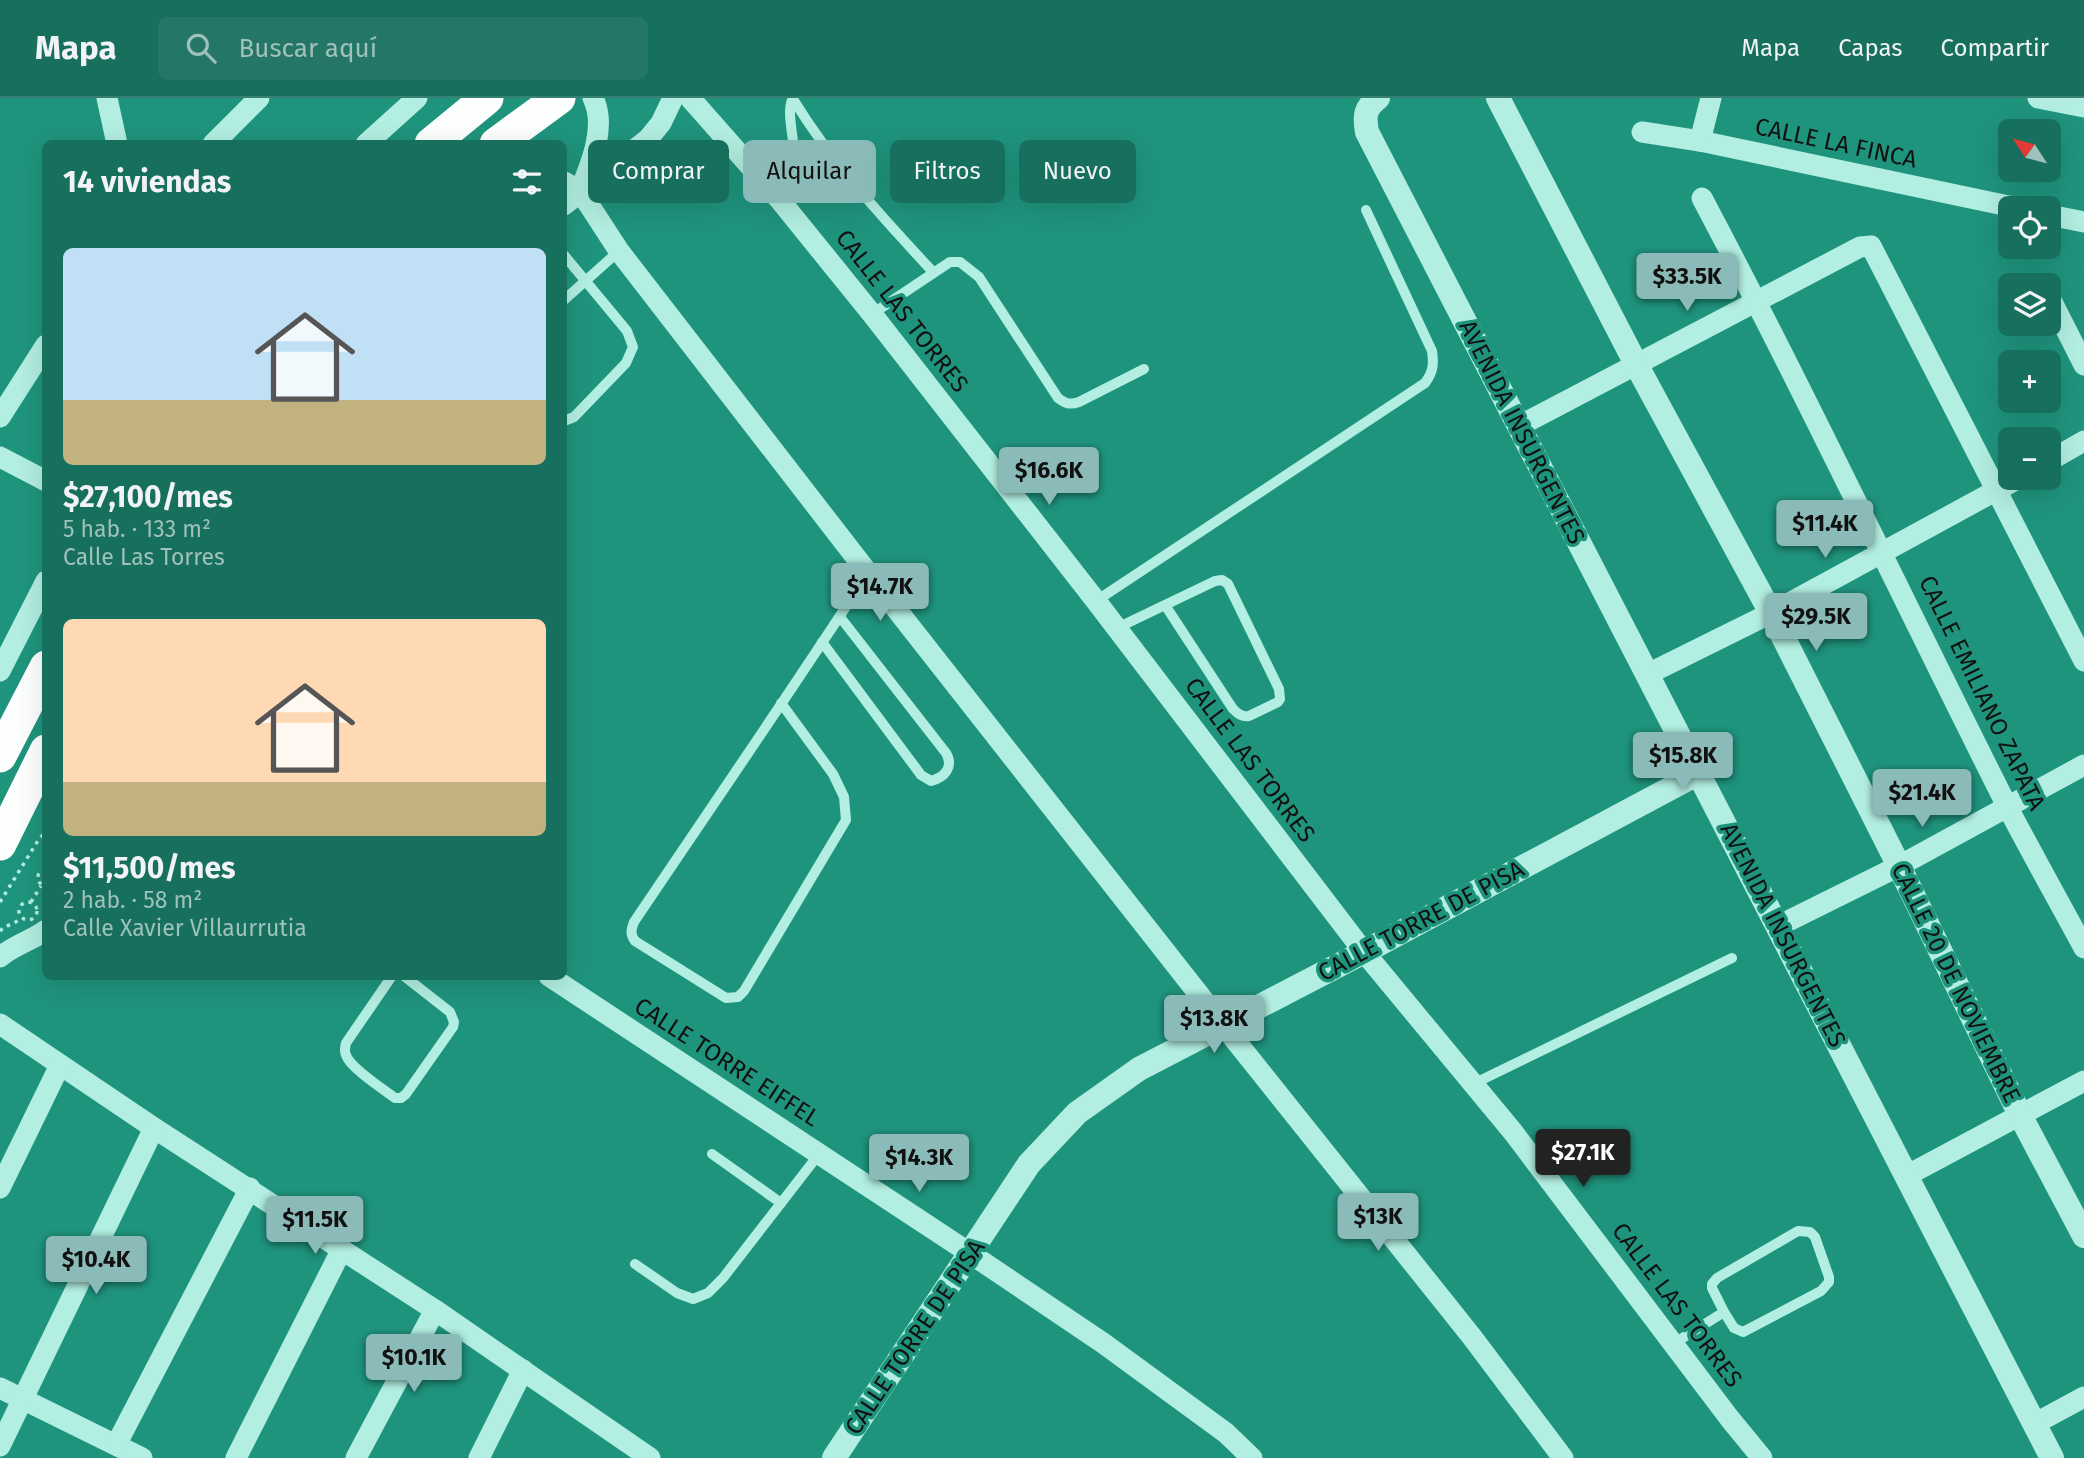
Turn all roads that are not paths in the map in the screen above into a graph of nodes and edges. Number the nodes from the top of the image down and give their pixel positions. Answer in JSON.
{"nodes":[{"id":1,"x":107,"y":98,"type":"edge"},
{"id":2,"x":259,"y":98,"type":"edge"},
{"id":3,"x":417,"y":98,"type":"edge"},
{"id":4,"x":488,"y":98,"type":"edge"},
{"id":5,"x":559,"y":98,"type":"edge"},
{"id":6,"x":593,"y":98,"type":"edge"},
{"id":7,"x":673,"y":98,"type":"edge"},
{"id":8,"x":690,"y":98,"type":"edge"},
{"id":9,"x":793,"y":98,"type":"edge"},
{"id":10,"x":1498,"y":98,"type":"edge"},
{"id":11,"x":1711,"y":98,"type":"edge"},
{"id":12,"x":2038,"y":98,"type":"edge"},
{"id":13,"x":1372,"y":105,"type":"edge"},
{"id":14,"x":2084,"y":107,"type":"edge"},
{"id":15,"x":1642,"y":132,"type":"dead end"},
{"id":16,"x":116,"y":140,"type":"edge"},
{"id":17,"x":217,"y":140,"type":"edge"},
{"id":18,"x":370,"y":140,"type":"edge"},
{"id":19,"x":436,"y":140,"type":"edge"},
{"id":20,"x":501,"y":140,"type":"edge"},
{"id":21,"x":792,"y":140,"type":"edge"},
{"id":22,"x":1700,"y":141,"type":"junction"},
{"id":23,"x":743,"y":158,"type":"edge"},
{"id":24,"x":569,"y":193,"type":"edge"},
{"id":25,"x":1702,"y":198,"type":"dead end"},
{"id":26,"x":782,"y":203,"type":"edge"},
{"id":27,"x":1998,"y":204,"type":"edge"},
{"id":28,"x":1366,"y":210,"type":"dead end"},
{"id":29,"x":2061,"y":217,"type":"edge"},
{"id":30,"x":2084,"y":222,"type":"edge"},
{"id":31,"x":619,"y":251,"type":"junction"},
{"id":32,"x":567,"y":258,"type":"edge"},
{"id":33,"x":933,"y":272,"type":"junction"},
{"id":34,"x":586,"y":280,"type":"junction"},
{"id":35,"x":567,"y":297,"type":"edge"},
{"id":36,"x":1756,"y":301,"type":"junction"},
{"id":37,"x":872,"y":314,"type":"junction"},
{"id":38,"x":2061,"y":320,"type":"edge"},
{"id":39,"x":42,"y":351,"type":"edge"},
{"id":40,"x":1636,"y":364,"type":"junction"},
{"id":41,"x":2084,"y":365,"type":"edge"},
{"id":42,"x":1144,"y":369,"type":"dead end"},
{"id":43,"x":0,"y":417,"type":"edge"},
{"id":44,"x":567,"y":420,"type":"edge"},
{"id":45,"x":1519,"y":426,"type":"junction"},
{"id":46,"x":2084,"y":442,"type":"edge"},
{"id":47,"x":2061,"y":454,"type":"edge"},
{"id":48,"x":0,"y":457,"type":"edge"},
{"id":49,"x":42,"y":479,"type":"edge"},
{"id":50,"x":1997,"y":490,"type":"junction"},
{"id":51,"x":1883,"y":553,"type":"junction"},
{"id":52,"x":868,"y":573,"type":"junction"},
{"id":53,"x":42,"y":589,"type":"edge"},
{"id":54,"x":1096,"y":601,"type":"junction"},
{"id":55,"x":1165,"y":605,"type":"junction"},
{"id":56,"x":1770,"y":613,"type":"junction"},
{"id":57,"x":840,"y":617,"type":"junction"},
{"id":58,"x":1117,"y":628,"type":"junction"},
{"id":59,"x":822,"y":642,"type":"junction"},
{"id":60,"x":2084,"y":661,"type":"edge"},
{"id":61,"x":0,"y":671,"type":"edge"},
{"id":62,"x":1648,"y":674,"type":"junction"},
{"id":63,"x":42,"y":675,"type":"edge"},
{"id":64,"x":781,"y":703,"type":"junction"},
{"id":65,"x":42,"y":755,"type":"edge"},
{"id":66,"x":0,"y":757,"type":"edge"},
{"id":67,"x":42,"y":759,"type":"edge"},
{"id":68,"x":2084,"y":765,"type":"edge"},
{"id":69,"x":1699,"y":773,"type":"junction"},
{"id":70,"x":0,"y":778,"type":"edge"},
{"id":71,"x":2007,"y":806,"type":"junction"},
{"id":72,"x":0,"y":841,"type":"edge"},
{"id":73,"x":1899,"y":866,"type":"junction"},
{"id":74,"x":1778,"y":926,"type":"junction"},
{"id":75,"x":42,"y":933,"type":"edge"},
{"id":76,"x":2084,"y":948,"type":"edge"},
{"id":77,"x":1364,"y":952,"type":"junction"},
{"id":78,"x":0,"y":957,"type":"edge"},
{"id":79,"x":1732,"y":958,"type":"dead end"},
{"id":80,"x":388,"y":980,"type":"edge"},
{"id":81,"x":409,"y":980,"type":"edge"},
{"id":82,"x":555,"y":980,"type":"edge"},
{"id":83,"x":0,"y":1024,"type":"edge"},
{"id":84,"x":1223,"y":1024,"type":"junction"},
{"id":85,"x":60,"y":1065,"type":"junction"},
{"id":86,"x":2084,"y":1081,"type":"edge"},
{"id":87,"x":1473,"y":1084,"type":"junction"},
{"id":88,"x":2020,"y":1115,"type":"junction"},
{"id":89,"x":154,"y":1128,"type":"junction"},
{"id":90,"x":712,"y":1154,"type":"dead end"},
{"id":91,"x":819,"y":1154,"type":"junction"},
{"id":92,"x":1906,"y":1176,"type":"junction"},
{"id":93,"x":0,"y":1188,"type":"edge"},
{"id":94,"x":250,"y":1188,"type":"junction"},
{"id":95,"x":781,"y":1203,"type":"junction"},
{"id":96,"x":2084,"y":1236,"type":"edge"},
{"id":97,"x":342,"y":1249,"type":"junction"},
{"id":98,"x":971,"y":1254,"type":"junction"},
{"id":99,"x":635,"y":1265,"type":"dead end"},
{"id":100,"x":435,"y":1310,"type":"junction"},
{"id":101,"x":1724,"y":1311,"type":"junction"},
{"id":102,"x":1673,"y":1344,"type":"junction"},
{"id":103,"x":523,"y":1370,"type":"junction"},
{"id":104,"x":0,"y":1388,"type":"edge"},
{"id":105,"x":2084,"y":1397,"type":"edge"},
{"id":106,"x":22,"y":1399,"type":"junction"},
{"id":107,"x":2034,"y":1424,"type":"junction"},
{"id":108,"x":116,"y":1445,"type":"junction"},
{"id":109,"x":0,"y":1446,"type":"edge"},
{"id":110,"x":142,"y":1458,"type":"edge"},
{"id":111,"x":236,"y":1458,"type":"edge"},
{"id":112,"x":356,"y":1458,"type":"edge"},
{"id":113,"x":479,"y":1458,"type":"edge"},
{"id":114,"x":650,"y":1458,"type":"edge"},
{"id":115,"x":834,"y":1458,"type":"edge"},
{"id":116,"x":1252,"y":1458,"type":"edge"},
{"id":117,"x":1563,"y":1458,"type":"edge"},
{"id":118,"x":1762,"y":1458,"type":"edge"},
{"id":119,"x":2052,"y":1458,"type":"edge"}],
"edges":[{"from":1,"to":16,"type":"street"},
{"from":2,"to":17,"type":"street"},
{"from":3,"to":18,"type":"street"},
{"from":4,"to":19,"type":"highway"},
{"from":5,"to":20,"type":"highway"},
{"from":6,"to":24,"type":"street"},
{"from":7,"to":24,"type":"street"},
{"from":8,"to":23,"type":"street","name":"CALLE LAS TORRES"},
{"from":9,"to":21,"type":"lane"},
{"from":9,"to":33,"type":"lane"},
{"from":10,"to":40,"type":"street","name":"CALLE 20 DE NOVIEMBRE"},
{"from":11,"to":22,"type":"street"},
{"from":12,"to":14,"type":"street"},
{"from":13,"to":45,"type":"street","name":"AVENIDA INSURGENTES"},
{"from":15,"to":22,"type":"street","name":"CALLE LA FINCA"},
{"from":22,"to":27,"type":"street","name":"CALLE LA FINCA"},
{"from":24,"to":31,"type":"street"},
{"from":25,"to":36,"type":"street","name":"CALLE EMILIANO ZAPATA"},
{"from":26,"to":37,"type":"street","name":"CALLE LAS TORRES"},
{"from":28,"to":54,"type":"lane"},
{"from":29,"to":30,"type":"street"},
{"from":31,"to":34,"type":"lane"},
{"from":31,"to":52,"type":"street"},
{"from":32,"to":34,"type":"lane"},
{"from":33,"to":37,"type":"lane"},
{"from":33,"to":42,"type":"lane"},
{"from":34,"to":35,"type":"lane"},
{"from":34,"to":44,"type":"lane"},
{"from":36,"to":40,"type":"street"},
{"from":36,"to":50,"type":"street"},
{"from":36,"to":51,"type":"street","name":"CALLE EMILIANO ZAPATA"},
{"from":37,"to":54,"type":"street","name":"CALLE LAS TORRES"},
{"from":38,"to":41,"type":"street"},
{"from":39,"to":43,"type":"street"},
{"from":40,"to":45,"type":"street"},
{"from":40,"to":56,"type":"street","name":"CALLE 20 DE NOVIEMBRE"},
{"from":45,"to":62,"type":"street","name":"AVENIDA INSURGENTES"},
{"from":46,"to":47,"type":"street"},
{"from":48,"to":49,"type":"street"},
{"from":50,"to":51,"type":"street"},
{"from":50,"to":60,"type":"street"},
{"from":51,"to":56,"type":"street"},
{"from":51,"to":71,"type":"street","name":"CALLE EMILIANO ZAPATA"},
{"from":52,"to":57,"type":"lane"},
{"from":52,"to":84,"type":"street"},
{"from":53,"to":61,"type":"street"},
{"from":54,"to":58,"type":"street","name":"CALLE LAS TORRES"},
{"from":55,"to":55,"type":"lane"},
{"from":55,"to":58,"type":"lane"},
{"from":56,"to":62,"type":"street"},
{"from":56,"to":73,"type":"street","name":"CALLE 20 DE NOVIEMBRE"},
{"from":57,"to":59,"type":"lane"},
{"from":57,"to":59,"type":"lane"},
{"from":58,"to":77,"type":"street","name":"CALLE LAS TORRES"},
{"from":59,"to":64,"type":"lane"},
{"from":62,"to":69,"type":"street","name":"AVENIDA INSURGENTES"},
{"from":63,"to":66,"type":"highway"},
{"from":64,"to":64,"type":"lane"},
{"from":65,"to":70,"type":"highway"},
{"from":67,"to":72,"type":"highway"},
{"from":68,"to":71,"type":"street"},
{"from":69,"to":74,"type":"street","name":"AVENIDA INSURGENTES"},
{"from":69,"to":77,"type":"street","name":"CALLE TORRE DE PISA"},
{"from":71,"to":73,"type":"street"},
{"from":71,"to":76,"type":"street","name":"CALLE EMILIANO ZAPATA"},
{"from":73,"to":74,"type":"street"},
{"from":73,"to":88,"type":"street","name":"CALLE 20 DE NOVIEMBRE"},
{"from":74,"to":92,"type":"street","name":"AVENIDA INSURGENTES"},
{"from":75,"to":78,"type":"street"},
{"from":77,"to":84,"type":"street","name":"CALLE TORRE DE PISA"},
{"from":77,"to":87,"type":"street","name":"CALLE LAS TORRES"},
{"from":79,"to":87,"type":"lane"},
{"from":80,"to":81,"type":"lane"},
{"from":82,"to":91,"type":"street","name":"CALLE TORRE EIFFEL"},
{"from":83,"to":85,"type":"street"},
{"from":84,"to":98,"type":"street","name":"CALLE TORRE DE PISA"},
{"from":84,"to":117,"type":"street"},
{"from":85,"to":89,"type":"street"},
{"from":85,"to":93,"type":"street"},
{"from":86,"to":88,"type":"street"},
{"from":87,"to":102,"type":"street","name":"CALLE LAS TORRES"},
{"from":88,"to":92,"type":"street"},
{"from":88,"to":96,"type":"street","name":"CALLE 20 DE NOVIEMBRE"},
{"from":89,"to":94,"type":"street"},
{"from":89,"to":106,"type":"street"},
{"from":90,"to":95,"type":"lane"},
{"from":91,"to":95,"type":"lane"},
{"from":91,"to":98,"type":"street","name":"CALLE TORRE EIFFEL"},
{"from":92,"to":107,"type":"street","name":"AVENIDA INSURGENTES"},
{"from":94,"to":97,"type":"street"},
{"from":94,"to":108,"type":"street"},
{"from":95,"to":99,"type":"lane"},
{"from":97,"to":100,"type":"street"},
{"from":97,"to":111,"type":"street"},
{"from":98,"to":115,"type":"street","name":"CALLE TORRE DE PISA"},
{"from":98,"to":116,"type":"street","name":"CALLE TORRE EIFFEL"},
{"from":100,"to":103,"type":"street"},
{"from":100,"to":112,"type":"street"},
{"from":101,"to":101,"type":"lane"},
{"from":101,"to":102,"type":"lane"},
{"from":102,"to":118,"type":"street","name":"CALLE LAS TORRES"},
{"from":103,"to":113,"type":"street"},
{"from":103,"to":114,"type":"street"},
{"from":104,"to":106,"type":"street"},
{"from":105,"to":107,"type":"street"},
{"from":106,"to":108,"type":"street"},
{"from":106,"to":109,"type":"street"},
{"from":107,"to":119,"type":"street","name":"AVENIDA INSURGENTES"},
{"from":108,"to":110,"type":"street"}]}
